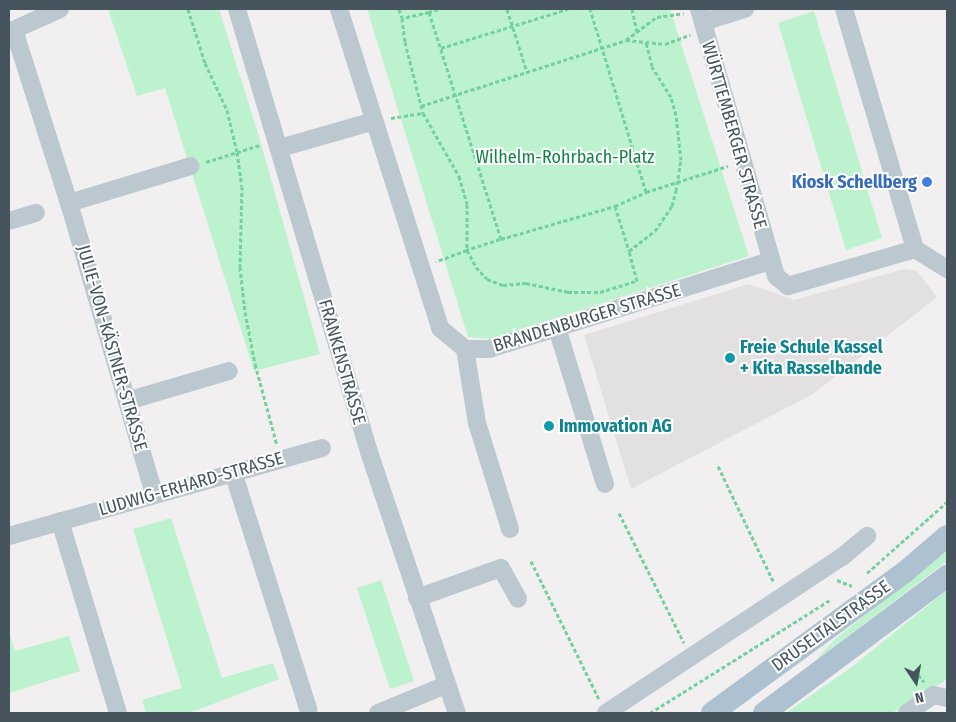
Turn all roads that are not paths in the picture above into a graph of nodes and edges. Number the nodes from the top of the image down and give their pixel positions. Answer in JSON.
{"nodes":[{"id":1,"x":60,"y":9,"type":"edge"},
{"id":2,"x":237,"y":9,"type":"edge"},
{"id":3,"x":339,"y":9,"type":"edge"},
{"id":4,"x":745,"y":9,"type":"edge"},
{"id":5,"x":844,"y":9,"type":"edge"},
{"id":6,"x":701,"y":15,"type":"edge"},
{"id":7,"x":12,"y":31,"type":"edge"},
{"id":8,"x":374,"y":121,"type":"junction"},
{"id":9,"x":278,"y":143,"type":"junction"},
{"id":10,"x":190,"y":166,"type":"road end"},
{"id":11,"x":69,"y":203,"type":"junction"},
{"id":12,"x":36,"y":213,"type":"dead end"},
{"id":13,"x":9,"y":221,"type":"edge"},
{"id":14,"x":915,"y":249,"type":"junction"},
{"id":15,"x":770,"y":261,"type":"junction"},
{"id":16,"x":947,"y":269,"type":"edge"},
{"id":17,"x":557,"y":328,"type":"junction"},
{"id":18,"x":465,"y":349,"type":"junction"},
{"id":19,"x":229,"y":371,"type":"dead end"},
{"id":20,"x":127,"y":401,"type":"junction"},
{"id":21,"x":322,"y":448,"type":"dead end"},
{"id":22,"x":233,"y":472,"type":"junction"},
{"id":23,"x":605,"y":484,"type":"dead end"},
{"id":24,"x":154,"y":493,"type":"junction"},
{"id":25,"x":60,"y":521,"type":"junction"},
{"id":26,"x":510,"y":528,"type":"dead end"},
{"id":27,"x":9,"y":536,"type":"edge"},
{"id":28,"x":867,"y":536,"type":"dead end"},
{"id":29,"x":947,"y":536,"type":"edge"},
{"id":30,"x":947,"y":576,"type":"edge"},
{"id":31,"x":417,"y":598,"type":"junction"},
{"id":32,"x":518,"y":599,"type":"dead end"},
{"id":33,"x":446,"y":685,"type":"junction"},
{"id":34,"x":941,"y":697,"type":"edge"},
{"id":35,"x":308,"y":709,"type":"dead end"},
{"id":36,"x":118,"y":713,"type":"edge"},
{"id":37,"x":378,"y":713,"type":"edge"},
{"id":38,"x":457,"y":713,"type":"edge"},
{"id":39,"x":606,"y":713,"type":"edge"},
{"id":40,"x":712,"y":713,"type":"edge"},
{"id":41,"x":764,"y":713,"type":"edge"},
{"id":42,"x":907,"y":713,"type":"edge"}],
"edges":[{"from":1,"to":7,"type":"street"},
{"from":2,"to":9,"type":"street","name":"FRANKENSTRASSE"},
{"from":3,"to":8,"type":"street"},
{"from":4,"to":6,"type":"street"},
{"from":5,"to":14,"type":"street"},
{"from":6,"to":15,"type":"street","name":"WÜRTTEMBERGER STRASSE"},
{"from":7,"to":11,"type":"street","name":"JULIE-VON-KÄSTNER-STRASSE"},
{"from":8,"to":9,"type":"street"},
{"from":8,"to":18,"type":"street"},
{"from":9,"to":31,"type":"street","name":"FRANKENSTRASSE"},
{"from":10,"to":11,"type":"street"},
{"from":11,"to":20,"type":"street","name":"JULIE-VON-KÄSTNER-STRASSE"},
{"from":12,"to":13,"type":"street"},
{"from":14,"to":15,"type":"street"},
{"from":14,"to":16,"type":"street"},
{"from":15,"to":17,"type":"street","name":"BRANDENBURGER STRASSE"},
{"from":17,"to":18,"type":"street","name":"BRANDENBURGER STRASSE"},
{"from":17,"to":23,"type":"street"},
{"from":18,"to":26,"type":"street"},
{"from":19,"to":20,"type":"street"},
{"from":20,"to":24,"type":"street","name":"JULIE-VON-KÄSTNER-STRASSE"},
{"from":21,"to":22,"type":"street","name":"LUDWIG-ERHARD-STRASSE"},
{"from":22,"to":24,"type":"street","name":"LUDWIG-ERHARD-STRASSE"},
{"from":22,"to":35,"type":"street"},
{"from":24,"to":25,"type":"street","name":"LUDWIG-ERHARD-STRASSE"},
{"from":25,"to":27,"type":"street","name":"LUDWIG-ERHARD-STRASSE"},
{"from":25,"to":36,"type":"street"},
{"from":28,"to":39,"type":"street"},
{"from":29,"to":40,"type":"main road","name":"DRUSELTALSTRASSE"},
{"from":30,"to":41,"type":"main road","name":"DRUSELTALSTRASSE"},
{"from":31,"to":32,"type":"street"},
{"from":31,"to":33,"type":"street","name":"FRANKENSTRASSE"},
{"from":33,"to":37,"type":"street"},
{"from":33,"to":38,"type":"street","name":"FRANKENSTRASSE"},
{"from":34,"to":42,"type":"street"}]}
